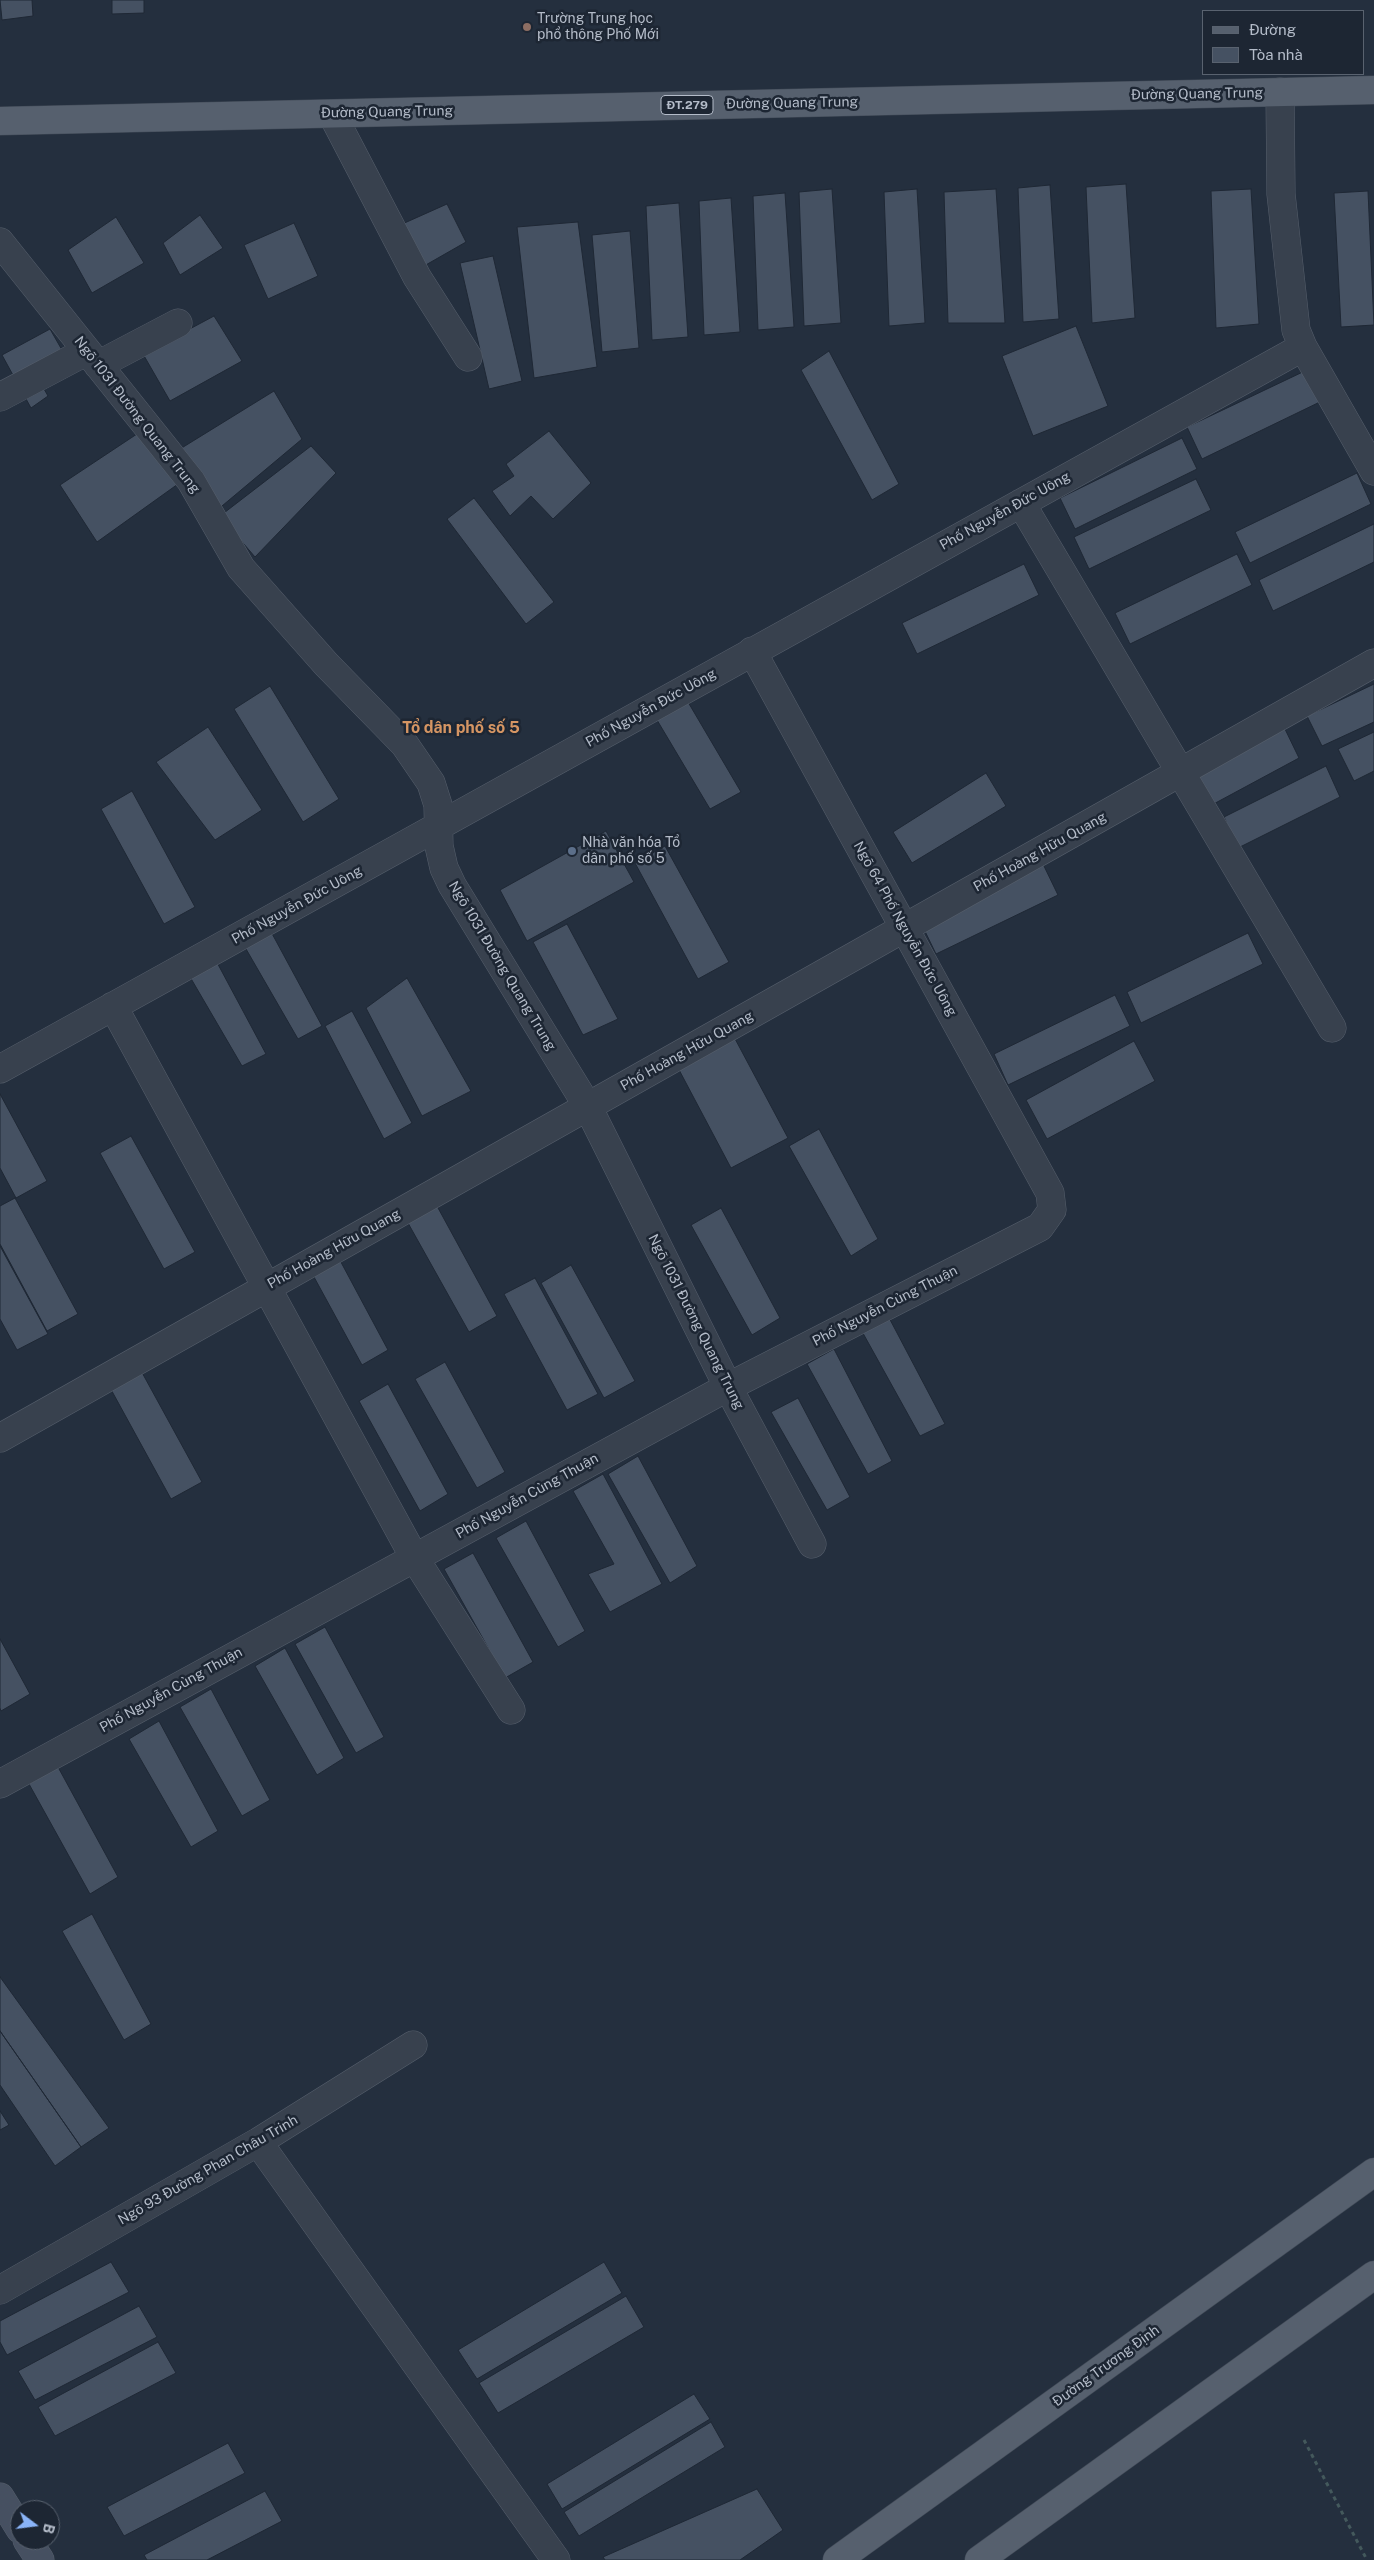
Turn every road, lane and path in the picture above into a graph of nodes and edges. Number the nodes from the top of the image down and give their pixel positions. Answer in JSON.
{"nodes":[{"id":1,"x":1374,"y":90,"type":"edge"},
{"id":2,"x":1280,"y":92,"type":"junction"},
{"id":3,"x":332,"y":114,"type":"junction"},
{"id":4,"x":0,"y":121,"type":"edge"},
{"id":5,"x":0,"y":242,"type":"edge"},
{"id":6,"x":178,"y":323,"type":"dead end"},
{"id":7,"x":1303,"y":347,"type":"junction"},
{"id":8,"x":93,"y":358,"type":"junction"},
{"id":9,"x":468,"y":358,"type":"dead end"},
{"id":10,"x":0,"y":397,"type":"edge"},
{"id":11,"x":1374,"y":471,"type":"edge"},
{"id":12,"x":1021,"y":503,"type":"junction"},
{"id":13,"x":752,"y":651,"type":"junction"},
{"id":14,"x":1374,"y":663,"type":"edge"},
{"id":15,"x":1181,"y":772,"type":"junction"},
{"id":16,"x":437,"y":828,"type":"junction"},
{"id":17,"x":905,"y":928,"type":"junction"},
{"id":18,"x":114,"y":1006,"type":"junction"},
{"id":19,"x":1332,"y":1028,"type":"dead end"},
{"id":20,"x":0,"y":1069,"type":"edge"},
{"id":21,"x":588,"y":1107,"type":"junction"},
{"id":22,"x":1052,"y":1210,"type":"joint"},
{"id":23,"x":267,"y":1287,"type":"junction"},
{"id":24,"x":728,"y":1387,"type":"junction"},
{"id":25,"x":0,"y":1438,"type":"edge"},
{"id":26,"x":812,"y":1544,"type":"dead end"},
{"id":27,"x":414,"y":1557,"type":"junction"},
{"id":28,"x":511,"y":1710,"type":"dead end"},
{"id":29,"x":0,"y":1784,"type":"edge"},
{"id":30,"x":413,"y":2045,"type":"dead end"},
{"id":31,"x":258,"y":2142,"type":"junction"},
{"id":32,"x":1374,"y":2172,"type":"edge"},
{"id":33,"x":1374,"y":2275,"type":"edge"},
{"id":34,"x":0,"y":2290,"type":"edge"},
{"id":35,"x":1304,"y":2440,"type":"dead end"},
{"id":36,"x":0,"y":2497,"type":"edge"},
{"id":37,"x":10,"y":2512,"type":"edge"},
{"id":38,"x":556,"y":2560,"type":"edge"},
{"id":39,"x":837,"y":2560,"type":"edge"},
{"id":40,"x":979,"y":2560,"type":"edge"},
{"id":41,"x":1367,"y":2560,"type":"edge"}],
"edges":[{"from":1,"to":2,"type":"main road","name":"Đường Quang Trung","number":"ĐT.279"},
{"from":2,"to":3,"type":"main road","name":"Đường Quang Trung","number":"ĐT.279"},
{"from":2,"to":7,"type":"street"},
{"from":3,"to":4,"type":"main road","name":"Đường Quang Trung","number":"ĐT.279"},
{"from":3,"to":9,"type":"street"},
{"from":5,"to":8,"type":"street","name":"Ngõ 1031 Đường Quang Trung"},
{"from":6,"to":8,"type":"street"},
{"from":7,"to":11,"type":"street"},
{"from":7,"to":12,"type":"street","name":"Phố Nguyễn Đức Uông"},
{"from":8,"to":10,"type":"street"},
{"from":8,"to":16,"type":"street","name":"Ngõ 1031 Đường Quang Trung"},
{"from":12,"to":13,"type":"street","name":"Phố Nguyễn Đức Uông"},
{"from":12,"to":15,"type":"street"},
{"from":13,"to":16,"type":"street","name":"Phố Nguyễn Đức Uông"},
{"from":13,"to":17,"type":"street","name":"Ngõ 64 Phố Nguyễn Đức Uông"},
{"from":14,"to":15,"type":"street","name":"Phố Hoàng Hữu Quang"},
{"from":15,"to":17,"type":"street","name":"Phố Hoàng Hữu Quang"},
{"from":15,"to":19,"type":"street"},
{"from":16,"to":18,"type":"street","name":"Phố Nguyễn Đức Uông"},
{"from":16,"to":21,"type":"street","name":"Ngõ 1031 Đường Quang Trung"},
{"from":17,"to":21,"type":"street","name":"Phố Hoàng Hữu Quang"},
{"from":17,"to":22,"type":"street","name":"Ngõ 64 Phố Nguyễn Đức Uông"},
{"from":18,"to":20,"type":"street","name":"Phố Nguyễn Đức Uông"},
{"from":18,"to":23,"type":"street"},
{"from":21,"to":23,"type":"street","name":"Phố Hoàng Hữu Quang"},
{"from":21,"to":24,"type":"street","name":"Ngõ 1031 Đường Quang Trung"},
{"from":22,"to":24,"type":"street","name":"Phố Nguyễn Củng Thuận"},
{"from":23,"to":25,"type":"street","name":"Phố Hoàng Hữu Quang"},
{"from":23,"to":27,"type":"street"},
{"from":24,"to":26,"type":"street","name":"Ngõ 1031 Đường Quang Trung"},
{"from":24,"to":27,"type":"street","name":"Phố Nguyễn Củng Thuận"},
{"from":27,"to":28,"type":"street"},
{"from":27,"to":29,"type":"street","name":"Phố Nguyễn Củng Thuận"},
{"from":30,"to":31,"type":"street","name":"Ngõ 93 Đường Phan Châu Trinh"},
{"from":31,"to":34,"type":"street","name":"Ngõ 93 Đường Phan Châu Trinh"},
{"from":31,"to":38,"type":"street"},
{"from":32,"to":39,"type":"main road","name":"Đường Trương Định"},
{"from":33,"to":40,"type":"main road"},
{"from":35,"to":41,"type":"path"},
{"from":36,"to":37,"type":"main road"}]}
